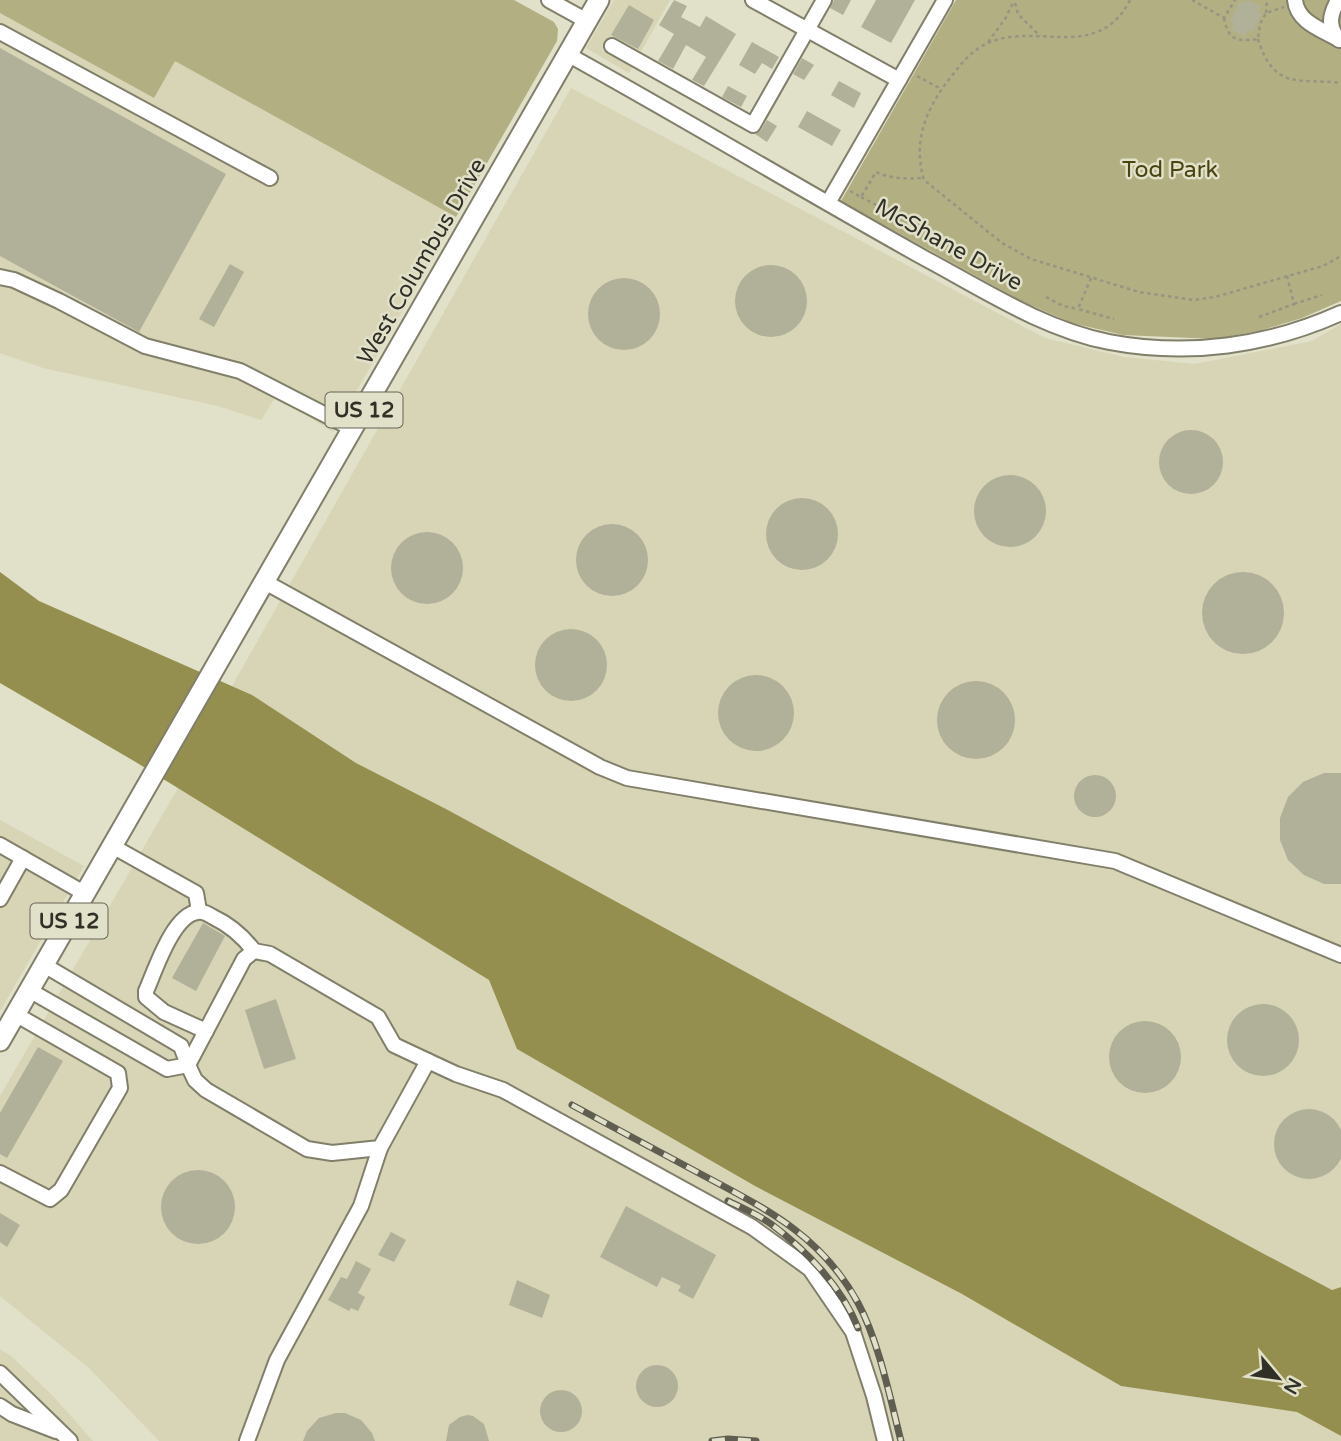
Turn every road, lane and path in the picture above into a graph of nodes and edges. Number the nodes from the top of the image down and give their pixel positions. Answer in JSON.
{"nodes":[{"id":1,"x":549,"y":0,"type":"edge"},
{"id":2,"x":599,"y":0,"type":"edge"},
{"id":3,"x":753,"y":0,"type":"edge"},
{"id":4,"x":824,"y":0,"type":"edge"},
{"id":5,"x":945,"y":0,"type":"edge"},
{"id":6,"x":1014,"y":0,"type":"edge"},
{"id":7,"x":1130,"y":0,"type":"edge"},
{"id":8,"x":1192,"y":0,"type":"edge"},
{"id":9,"x":1234,"y":0,"type":"edge"},
{"id":10,"x":1267,"y":0,"type":"edge"},
{"id":11,"x":1286,"y":0,"type":"edge"},
{"id":12,"x":1296,"y":0,"type":"edge"},
{"id":13,"x":1338,"y":0,"type":"edge"},
{"id":14,"x":1266,"y":13,"type":"junction"},
{"id":15,"x":1224,"y":18,"type":"junction"},
{"id":16,"x":587,"y":21,"type":"junction"},
{"id":17,"x":807,"y":30,"type":"junction"},
{"id":18,"x":0,"y":32,"type":"edge"},
{"id":19,"x":1042,"y":37,"type":"junction"},
{"id":20,"x":1258,"y":39,"type":"junction"},
{"id":21,"x":1339,"y":40,"type":"edge"},
{"id":22,"x":986,"y":44,"type":"junction"},
{"id":23,"x":612,"y":46,"type":"dead end"},
{"id":24,"x":568,"y":54,"type":"junction"},
{"id":25,"x":902,"y":75,"type":"junction"},
{"id":26,"x":1341,"y":83,"type":"edge"},
{"id":27,"x":941,"y":89,"type":"junction"},
{"id":28,"x":270,"y":177,"type":"dead end"},
{"id":29,"x":923,"y":178,"type":"junction"},
{"id":30,"x":839,"y":185,"type":"junction"},
{"id":31,"x":862,"y":197,"type":"junction"},
{"id":32,"x":828,"y":203,"type":"junction"},
{"id":33,"x":939,"y":238,"type":"dead end"},
{"id":34,"x":1341,"y":256,"type":"edge"},
{"id":35,"x":1287,"y":276,"type":"junction"},
{"id":36,"x":0,"y":277,"type":"edge"},
{"id":37,"x":1091,"y":278,"type":"junction"},
{"id":38,"x":1322,"y":295,"type":"dead end"},
{"id":39,"x":1046,"y":297,"type":"dead end"},
{"id":40,"x":1294,"y":304,"type":"junction"},
{"id":41,"x":1079,"y":309,"type":"junction"},
{"id":42,"x":1341,"y":313,"type":"edge"},
{"id":43,"x":1259,"y":317,"type":"dead end"},
{"id":44,"x":1114,"y":319,"type":"dead end"},
{"id":45,"x":353,"y":429,"type":"junction"},
{"id":46,"x":265,"y":582,"type":"junction"},
{"id":47,"x":0,"y":845,"type":"edge"},
{"id":48,"x":112,"y":846,"type":"junction"},
{"id":49,"x":23,"y":858,"type":"junction"},
{"id":50,"x":84,"y":893,"type":"junction"},
{"id":51,"x":0,"y":899,"type":"edge"},
{"id":52,"x":199,"y":911,"type":"junction"},
{"id":53,"x":254,"y":951,"type":"junction"},
{"id":54,"x":1341,"y":955,"type":"edge"},
{"id":55,"x":44,"y":965,"type":"junction"},
{"id":56,"x":29,"y":990,"type":"junction"},
{"id":57,"x":15,"y":1014,"type":"junction"},
{"id":58,"x":206,"y":1031,"type":"junction"},
{"id":59,"x":0,"y":1041,"type":"edge"},
{"id":60,"x":428,"y":1061,"type":"junction"},
{"id":61,"x":188,"y":1065,"type":"junction"},
{"id":62,"x":380,"y":1148,"type":"junction"},
{"id":63,"x":0,"y":1173,"type":"edge"},
{"id":64,"x":0,"y":1373,"type":"edge"},
{"id":65,"x":0,"y":1406,"type":"edge"},
{"id":66,"x":67,"y":1437,"type":"edge"},
{"id":67,"x":247,"y":1441,"type":"edge"},
{"id":68,"x":885,"y":1441,"type":"edge"}],
"edges":[{"from":1,"to":16,"type":"street"},
{"from":2,"to":16,"type":"main road","name":"West Columbus Drive","number":"US 12"},
{"from":3,"to":17,"type":"street"},
{"from":4,"to":17,"type":"street"},
{"from":5,"to":25,"type":"street"},
{"from":6,"to":19,"type":"path"},
{"from":6,"to":22,"type":"path"},
{"from":7,"to":19,"type":"path"},
{"from":8,"to":15,"type":"path"},
{"from":9,"to":15,"type":"path"},
{"from":10,"to":14,"type":"path"},
{"from":11,"to":14,"type":"path"},
{"from":12,"to":21,"type":"street"},
{"from":13,"to":21,"type":"street"},
{"from":14,"to":20,"type":"path"},
{"from":15,"to":20,"type":"path"},
{"from":16,"to":24,"type":"main road","name":"West Columbus Drive","number":"US 12"},
{"from":17,"to":23,"type":"street"},
{"from":17,"to":25,"type":"street"},
{"from":18,"to":28,"type":"street"},
{"from":19,"to":22,"type":"path"},
{"from":20,"to":26,"type":"path"},
{"from":22,"to":27,"type":"path"},
{"from":24,"to":32,"type":"street","name":"McShane Drive"},
{"from":24,"to":45,"type":"main road","name":"West Columbus Drive","number":"US 12"},
{"from":25,"to":27,"type":"path"},
{"from":25,"to":30,"type":"street"},
{"from":27,"to":29,"type":"path"},
{"from":29,"to":31,"type":"path"},
{"from":29,"to":37,"type":"path"},
{"from":30,"to":31,"type":"path"},
{"from":30,"to":32,"type":"street"},
{"from":31,"to":33,"type":"path"},
{"from":32,"to":42,"type":"street","name":"McShane Drive"},
{"from":34,"to":35,"type":"path"},
{"from":35,"to":37,"type":"path"},
{"from":35,"to":40,"type":"path"},
{"from":36,"to":45,"type":"street"},
{"from":37,"to":41,"type":"path"},
{"from":38,"to":40,"type":"path"},
{"from":39,"to":41,"type":"path"},
{"from":40,"to":43,"type":"path"},
{"from":41,"to":44,"type":"path"},
{"from":45,"to":46,"type":"main road","name":"West Columbus Drive","number":"US 12"},
{"from":46,"to":48,"type":"main road","name":"West Columbus Drive","number":"US 12"},
{"from":46,"to":54,"type":"street"},
{"from":47,"to":49,"type":"street"},
{"from":48,"to":50,"type":"main road","number":"US 12"},
{"from":48,"to":52,"type":"street"},
{"from":49,"to":50,"type":"street"},
{"from":49,"to":51,"type":"street"},
{"from":50,"to":55,"type":"main road","number":"US 12"},
{"from":52,"to":53,"type":"street"},
{"from":52,"to":58,"type":"street"},
{"from":53,"to":58,"type":"street"},
{"from":53,"to":60,"type":"street"},
{"from":55,"to":56,"type":"main road","number":"US 12"},
{"from":55,"to":61,"type":"street"},
{"from":56,"to":57,"type":"main road","number":"US 12"},
{"from":56,"to":61,"type":"street"},
{"from":57,"to":59,"type":"main road","number":"US 12"},
{"from":57,"to":63,"type":"street"},
{"from":58,"to":61,"type":"street"},
{"from":60,"to":62,"type":"street"},
{"from":60,"to":68,"type":"street"},
{"from":61,"to":62,"type":"street"},
{"from":62,"to":67,"type":"street"},
{"from":64,"to":66,"type":"street"},
{"from":65,"to":66,"type":"street"}]}
